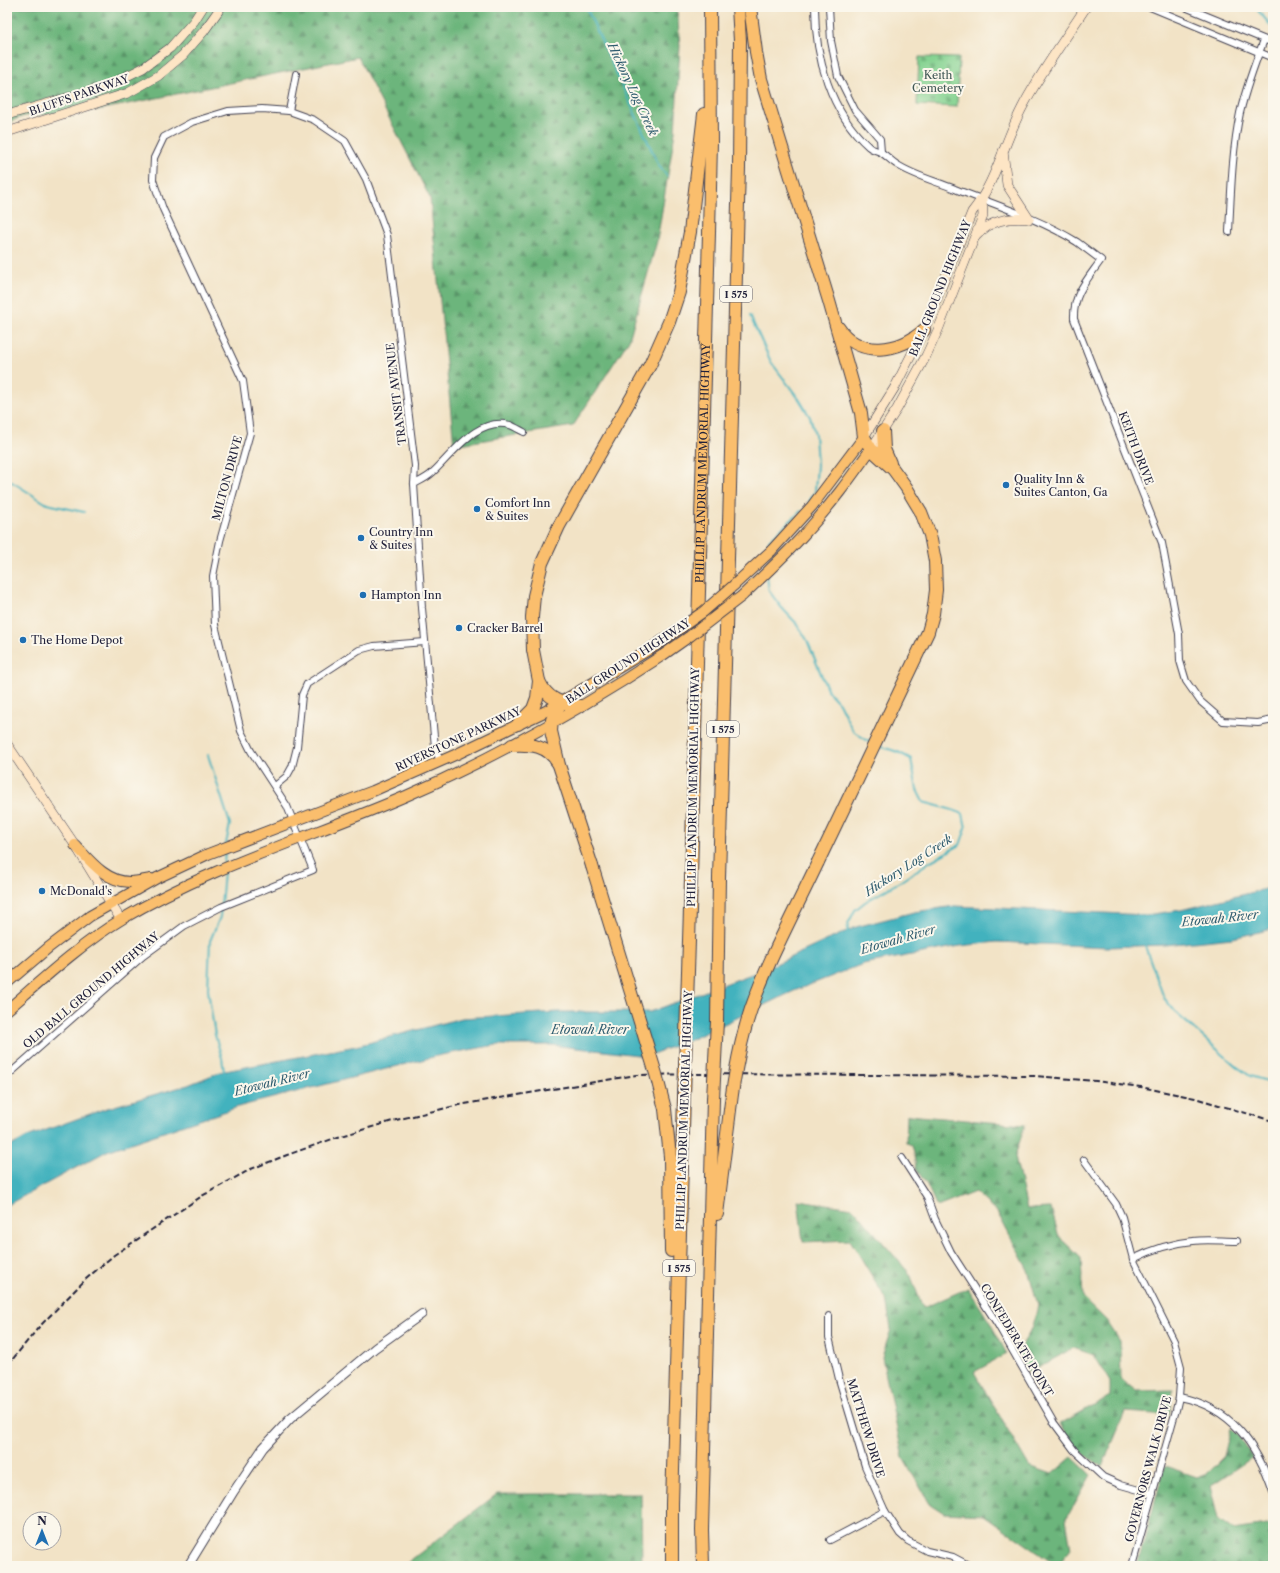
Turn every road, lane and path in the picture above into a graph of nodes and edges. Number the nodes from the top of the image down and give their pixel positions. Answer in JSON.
{"nodes":[{"id":1,"x":202,"y":7,"type":"edge"},
{"id":2,"x":221,"y":7,"type":"edge"},
{"id":3,"x":710,"y":7,"type":"edge"},
{"id":4,"x":738,"y":7,"type":"edge"},
{"id":5,"x":750,"y":7,"type":"edge"},
{"id":6,"x":815,"y":7,"type":"edge"},
{"id":7,"x":829,"y":7,"type":"edge"},
{"id":8,"x":1086,"y":7,"type":"edge"},
{"id":9,"x":1150,"y":7,"type":"edge"},
{"id":10,"x":1185,"y":7,"type":"edge"},
{"id":11,"x":1264,"y":40,"type":"junction"},
{"id":12,"x":1273,"y":43,"type":"edge"},
{"id":13,"x":1259,"y":53,"type":"junction"},
{"id":14,"x":1273,"y":58,"type":"edge"},
{"id":15,"x":711,"y":59,"type":"junction"},
{"id":16,"x":296,"y":74,"type":"dead end"},
{"id":17,"x":47,"y":104,"type":"junction"},
{"id":18,"x":243,"y":110,"type":"joint"},
{"id":19,"x":289,"y":111,"type":"junction"},
{"id":20,"x":7,"y":115,"type":"edge"},
{"id":21,"x":51,"y":117,"type":"junction"},
{"id":22,"x":7,"y":132,"type":"edge"},
{"id":23,"x":1003,"y":151,"type":"junction"},
{"id":24,"x":881,"y":152,"type":"junction"},
{"id":25,"x":982,"y":200,"type":"junction"},
{"id":26,"x":1029,"y":219,"type":"junction"},
{"id":27,"x":1230,"y":232,"type":"dead end"},
{"id":28,"x":974,"y":238,"type":"junction"},
{"id":29,"x":835,"y":323,"type":"junction"},
{"id":30,"x":924,"y":330,"type":"junction"},
{"id":31,"x":883,"y":431,"type":"junction"},
{"id":32,"x":524,"y":432,"type":"dead end"},
{"id":33,"x":864,"y":437,"type":"junction"},
{"id":34,"x":872,"y":449,"type":"junction"},
{"id":35,"x":893,"y":469,"type":"junction"},
{"id":36,"x":414,"y":484,"type":"junction"},
{"id":37,"x":425,"y":642,"type":"junction"},
{"id":38,"x":539,"y":681,"type":"junction"},
{"id":39,"x":561,"y":702,"type":"junction"},
{"id":40,"x":580,"y":706,"type":"junction"},
{"id":41,"x":1273,"y":720,"type":"edge"},
{"id":42,"x":518,"y":724,"type":"junction"},
{"id":43,"x":551,"y":724,"type":"junction"},
{"id":44,"x":7,"y":744,"type":"edge"},
{"id":45,"x":512,"y":745,"type":"junction"},
{"id":46,"x":440,"y":762,"type":"junction"},
{"id":47,"x":560,"y":765,"type":"junction"},
{"id":48,"x":275,"y":786,"type":"junction"},
{"id":49,"x":293,"y":821,"type":"junction"},
{"id":50,"x":300,"y":839,"type":"junction"},
{"id":51,"x":75,"y":845,"type":"junction"},
{"id":52,"x":157,"y":878,"type":"junction"},
{"id":53,"x":111,"y":904,"type":"junction"},
{"id":54,"x":121,"y":920,"type":"junction"},
{"id":55,"x":7,"y":983,"type":"edge"},
{"id":56,"x":7,"y":1010,"type":"edge"},
{"id":57,"x":7,"y":1076,"type":"edge"},
{"id":58,"x":902,"y":1158,"type":"dead end"},
{"id":59,"x":1084,"y":1160,"type":"dead end"},
{"id":60,"x":1237,"y":1241,"type":"dead end"},
{"id":61,"x":1133,"y":1259,"type":"junction"},
{"id":62,"x":709,"y":1279,"type":"junction"},
{"id":63,"x":422,"y":1314,"type":"dead end"},
{"id":64,"x":829,"y":1316,"type":"dead end"},
{"id":65,"x":1179,"y":1398,"type":"junction"},
{"id":66,"x":674,"y":1438,"type":"junction"},
{"id":67,"x":1273,"y":1492,"type":"edge"},
{"id":68,"x":1153,"y":1494,"type":"junction"},
{"id":69,"x":884,"y":1511,"type":"junction"},
{"id":70,"x":830,"y":1540,"type":"dead end"},
{"id":71,"x":188,"y":1566,"type":"edge"},
{"id":72,"x":672,"y":1566,"type":"edge"},
{"id":73,"x":703,"y":1566,"type":"edge"},
{"id":74,"x":970,"y":1566,"type":"edge"},
{"id":75,"x":1132,"y":1566,"type":"edge"}],
"edges":[{"from":1,"to":17,"type":"main road","name":"BLUFFS PARKWAY"},
{"from":2,"to":21,"type":"main road","name":"BLUFFS PARKWAY"},
{"from":3,"to":15,"type":"highway","name":"PHILLIP LANDRUM MEMORIAL HIGHWAY","number":"I 575"},
{"from":4,"to":62,"type":"highway","number":"I 575","bridge":true},
{"from":5,"to":29,"type":"highway"},
{"from":6,"to":24,"type":"street","name":"KEITH DRIVE"},
{"from":7,"to":24,"type":"street"},
{"from":8,"to":23,"type":"main road","name":"BALL GROUND HIGHWAY"},
{"from":9,"to":13,"type":"street"},
{"from":10,"to":11,"type":"street"},
{"from":11,"to":12,"type":"street"},
{"from":11,"to":13,"type":"street"},
{"from":13,"to":14,"type":"street"},
{"from":13,"to":27,"type":"street"},
{"from":15,"to":38,"type":"highway"},
{"from":15,"to":66,"type":"highway","name":"PHILLIP LANDRUM MEMORIAL HIGHWAY","number":"I 575","bridge":true},
{"from":16,"to":19,"type":"street"},
{"from":17,"to":20,"type":"main road","name":"BLUFFS PARKWAY"},
{"from":17,"to":21,"type":"main road"},
{"from":18,"to":19,"type":"street","name":"TRANSIT AVENUE"},
{"from":18,"to":48,"type":"street","name":"MILTON DRIVE"},
{"from":19,"to":36,"type":"street","name":"TRANSIT AVENUE"},
{"from":21,"to":22,"type":"main road","name":"BLUFFS PARKWAY"},
{"from":23,"to":25,"type":"main road","name":"BALL GROUND HIGHWAY"},
{"from":23,"to":26,"type":"main road"},
{"from":24,"to":25,"type":"street","name":"KEITH DRIVE"},
{"from":25,"to":26,"type":"street","name":"KEITH DRIVE"},
{"from":25,"to":28,"type":"main road","name":"BALL GROUND HIGHWAY"},
{"from":25,"to":30,"type":"main road","name":"BALL GROUND HIGHWAY"},
{"from":26,"to":28,"type":"main road"},
{"from":26,"to":41,"type":"street","name":"KEITH DRIVE"},
{"from":28,"to":31,"type":"main road","name":"BALL GROUND HIGHWAY"},
{"from":29,"to":30,"type":"highway"},
{"from":29,"to":33,"type":"highway"},
{"from":30,"to":33,"type":"main road","name":"BALL GROUND HIGHWAY"},
{"from":31,"to":34,"type":"main road","name":"BALL GROUND HIGHWAY"},
{"from":31,"to":35,"type":"highway"},
{"from":32,"to":36,"type":"street"},
{"from":33,"to":34,"type":"highway"},
{"from":33,"to":39,"type":"main road","name":"RIVERSTONE PARKWAY","bridge":true},
{"from":34,"to":35,"type":"highway"},
{"from":34,"to":40,"type":"main road","name":"BALL GROUND HIGHWAY","bridge":true},
{"from":35,"to":62,"type":"highway","bridge":true},
{"from":36,"to":37,"type":"street","name":"TRANSIT AVENUE"},
{"from":37,"to":46,"type":"street","name":"TRANSIT AVENUE"},
{"from":37,"to":48,"type":"street"},
{"from":38,"to":39,"type":"highway"},
{"from":38,"to":42,"type":"highway"},
{"from":39,"to":40,"type":"highway"},
{"from":39,"to":42,"type":"main road","name":"RIVERSTONE PARKWAY"},
{"from":39,"to":43,"type":"highway"},
{"from":40,"to":43,"type":"main road","name":"BALL GROUND HIGHWAY"},
{"from":42,"to":46,"type":"main road","name":"RIVERSTONE PARKWAY"},
{"from":43,"to":45,"type":"main road"},
{"from":43,"to":47,"type":"highway"},
{"from":44,"to":51,"type":"main road"},
{"from":45,"to":47,"type":"highway"},
{"from":45,"to":50,"type":"main road"},
{"from":46,"to":49,"type":"main road","name":"RIVERSTONE PARKWAY"},
{"from":47,"to":66,"type":"highway","bridge":true},
{"from":48,"to":49,"type":"street","name":"MILTON DRIVE"},
{"from":49,"to":50,"type":"street","name":"MILTON DRIVE"},
{"from":49,"to":52,"type":"main road","name":"RIVERSTONE PARKWAY"},
{"from":50,"to":54,"type":"main road"},
{"from":50,"to":57,"type":"street","name":"OLD BALL GROUND HIGHWAY"},
{"from":51,"to":52,"type":"main road"},
{"from":51,"to":53,"type":"main road"},
{"from":52,"to":53,"type":"main road","name":"RIVERSTONE PARKWAY"},
{"from":53,"to":54,"type":"main road"},
{"from":53,"to":55,"type":"main road","name":"RIVERSTONE PARKWAY"},
{"from":54,"to":56,"type":"main road"},
{"from":58,"to":68,"type":"street","name":"CONFEDERATE POINT"},
{"from":59,"to":61,"type":"street","name":"GOVERNORS WALK DRIVE"},
{"from":60,"to":61,"type":"street"},
{"from":61,"to":65,"type":"street","name":"GOVERNORS WALK DRIVE"},
{"from":62,"to":73,"type":"highway","number":"I 575"},
{"from":63,"to":71,"type":"street"},
{"from":64,"to":69,"type":"street","name":"MATTHEW DRIVE"},
{"from":65,"to":67,"type":"street"},
{"from":65,"to":68,"type":"street","name":"GOVERNORS WALK DRIVE"},
{"from":66,"to":72,"type":"highway","name":"PHILLIP LANDRUM MEMORIAL HIGHWAY","number":"I 575"},
{"from":68,"to":75,"type":"street","name":"GOVERNORS WALK DRIVE"},
{"from":69,"to":70,"type":"street"},
{"from":69,"to":74,"type":"street","name":"MATTHEW DRIVE"}]}
